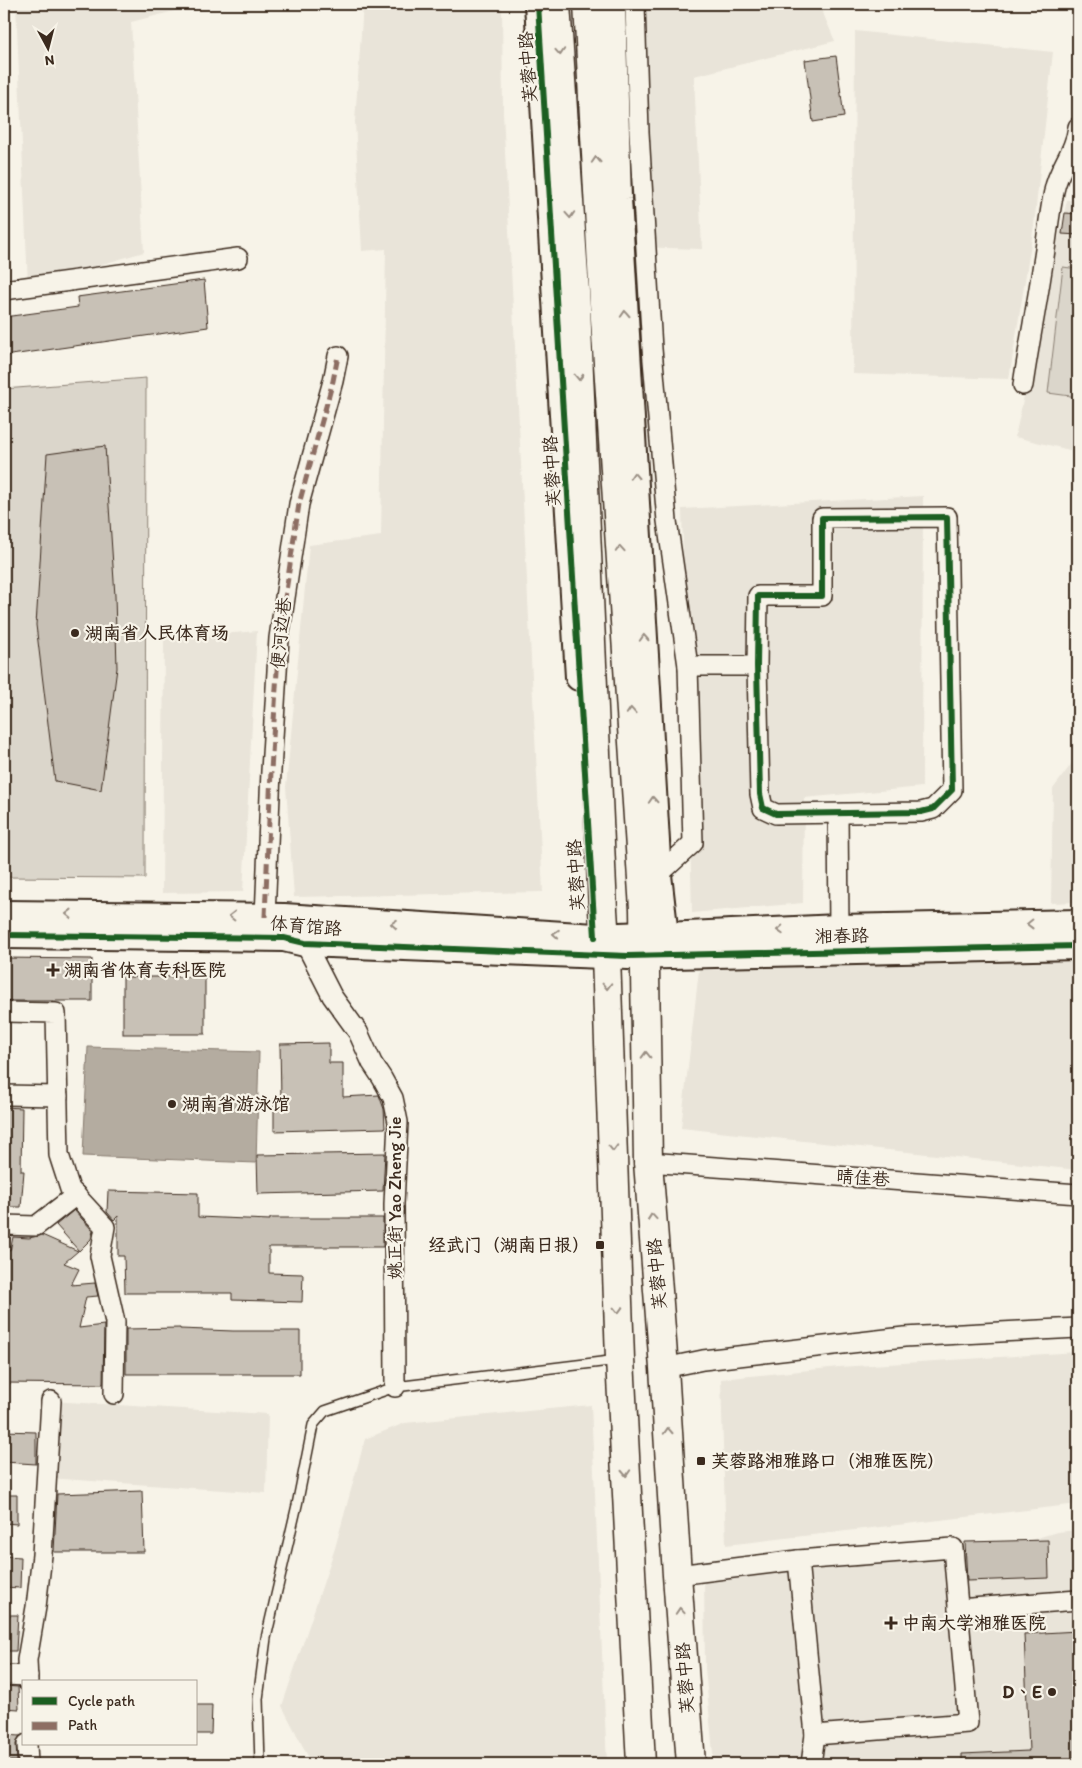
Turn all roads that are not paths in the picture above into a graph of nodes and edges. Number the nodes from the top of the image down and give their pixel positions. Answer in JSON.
{"nodes":[{"id":1,"x":538,"y":4,"type":"edge"},
{"id":2,"x":556,"y":4,"type":"edge"},
{"id":3,"x":588,"y":4,"type":"edge"},
{"id":4,"x":600,"y":4,"type":"edge"},
{"id":5,"x":612,"y":4,"type":"edge"},
{"id":6,"x":635,"y":4,"type":"edge"},
{"id":7,"x":590,"y":44,"type":"junction"},
{"id":8,"x":1078,"y":127,"type":"edge"},
{"id":9,"x":238,"y":258,"type":"dead end"},
{"id":10,"x":4,"y":290,"type":"edge"},
{"id":11,"x":338,"y":356,"type":"dead end"},
{"id":12,"x":1022,"y":385,"type":"dead end"},
{"id":13,"x":688,"y":666,"type":"junction"},
{"id":14,"x":757,"y":666,"type":"junction"},
{"id":15,"x":838,"y":814,"type":"junction"},
{"id":16,"x":658,"y":875,"type":"junction"},
{"id":17,"x":4,"y":914,"type":"edge"},
{"id":18,"x":265,"y":917,"type":"junction"},
{"id":19,"x":1078,"y":923,"type":"edge"},
{"id":20,"x":839,"y":928,"type":"junction"},
{"id":21,"x":650,"y":934,"type":"junction"},
{"id":22,"x":4,"y":935,"type":"edge"},
{"id":23,"x":306,"y":943,"type":"junction"},
{"id":24,"x":602,"y":943,"type":"junction"},
{"id":25,"x":1078,"y":946,"type":"edge"},
{"id":26,"x":4,"y":1012,"type":"edge"},
{"id":27,"x":4,"y":1095,"type":"edge"},
{"id":28,"x":58,"y":1096,"type":"junction"},
{"id":29,"x":648,"y":1162,"type":"junction"},
{"id":30,"x":1078,"y":1194,"type":"edge"},
{"id":31,"x":76,"y":1196,"type":"junction"},
{"id":32,"x":4,"y":1225,"type":"edge"},
{"id":33,"x":1078,"y":1328,"type":"edge"},
{"id":34,"x":620,"y":1359,"type":"junction"},
{"id":35,"x":664,"y":1368,"type":"junction"},
{"id":36,"x":395,"y":1387,"type":"junction"},
{"id":37,"x":114,"y":1394,"type":"dead end"},
{"id":38,"x":51,"y":1401,"type":"dead end"},
{"id":39,"x":798,"y":1560,"type":"junction"},
{"id":40,"x":677,"y":1575,"type":"junction"},
{"id":41,"x":1078,"y":1600,"type":"edge"},
{"id":42,"x":958,"y":1609,"type":"junction"},
{"id":43,"x":4,"y":1675,"type":"edge"},
{"id":44,"x":28,"y":1679,"type":"edge"},
{"id":45,"x":815,"y":1735,"type":"junction"},
{"id":46,"x":27,"y":1746,"type":"edge"},
{"id":47,"x":28,"y":1764,"type":"edge"},
{"id":48,"x":260,"y":1764,"type":"edge"},
{"id":49,"x":641,"y":1764,"type":"edge"},
{"id":50,"x":691,"y":1764,"type":"edge"},
{"id":51,"x":811,"y":1764,"type":"edge"}],
"edges":[{"from":1,"to":24,"type":"street","name":"芙蓉中路"},
{"from":2,"to":24,"type":"main road","name":"芙蓉中路","one_way":true},
{"from":3,"to":7,"type":"main road","name":"芙蓉中路"},
{"from":4,"to":7,"type":"main road"},
{"from":16,"to":5,"type":"street","one_way":true},
{"from":6,"to":13,"type":"street"},
{"from":21,"to":7,"type":"main road","name":"芙蓉中路","one_way":true},
{"from":8,"to":12,"type":"street"},
{"from":9,"to":10,"type":"street"},
{"from":11,"to":18,"type":"street","name":"便河边巷"},
{"from":13,"to":14,"type":"street"},
{"from":13,"to":16,"type":"street"},
{"from":14,"to":15,"type":"street"},
{"from":14,"to":15,"type":"street"},
{"from":15,"to":20,"type":"street"},
{"from":16,"to":21,"type":"main road"},
{"from":18,"to":17,"type":"street","name":"体育馆路","one_way":true},
{"from":24,"to":18,"type":"street","name":"体育馆路","one_way":true},
{"from":19,"to":20,"type":"street","name":"湘春路","one_way":true},
{"from":20,"to":21,"type":"street","name":"湘春路","one_way":true},
{"from":21,"to":24,"type":"street","name":"湘春路"},
{"from":21,"to":25,"type":"street","name":"湘春路"},
{"from":29,"to":21,"type":"main road","name":"芙蓉中路","one_way":true},
{"from":22,"to":23,"type":"street","name":"体育馆路"},
{"from":23,"to":24,"type":"street","name":"体育馆路"},
{"from":23,"to":36,"type":"street","name":"姚正街 Yao Zheng Jie"},
{"from":24,"to":34,"type":"main road","name":"芙蓉中路","one_way":true},
{"from":26,"to":28,"type":"street"},
{"from":27,"to":28,"type":"street"},
{"from":28,"to":31,"type":"street"},
{"from":29,"to":30,"type":"street","name":"晴佳巷"},
{"from":35,"to":29,"type":"main road","name":"芙蓉中路","one_way":true},
{"from":31,"to":32,"type":"street"},
{"from":31,"to":37,"type":"street"},
{"from":33,"to":35,"type":"street"},
{"from":34,"to":36,"type":"lane"},
{"from":34,"to":49,"type":"main road","name":"芙蓉中路","one_way":true},
{"from":40,"to":35,"type":"main road","name":"芙蓉中路","one_way":true},
{"from":36,"to":48,"type":"lane"},
{"from":38,"to":44,"type":"street"},
{"from":39,"to":40,"type":"street"},
{"from":39,"to":42,"type":"street"},
{"from":39,"to":45,"type":"street"},
{"from":50,"to":40,"type":"main road","name":"芙蓉中路","one_way":true},
{"from":41,"to":42,"type":"street"},
{"from":42,"to":45,"type":"street"},
{"from":43,"to":44,"type":"street"},
{"from":45,"to":51,"type":"street"},
{"from":46,"to":47,"type":"street"}]}
